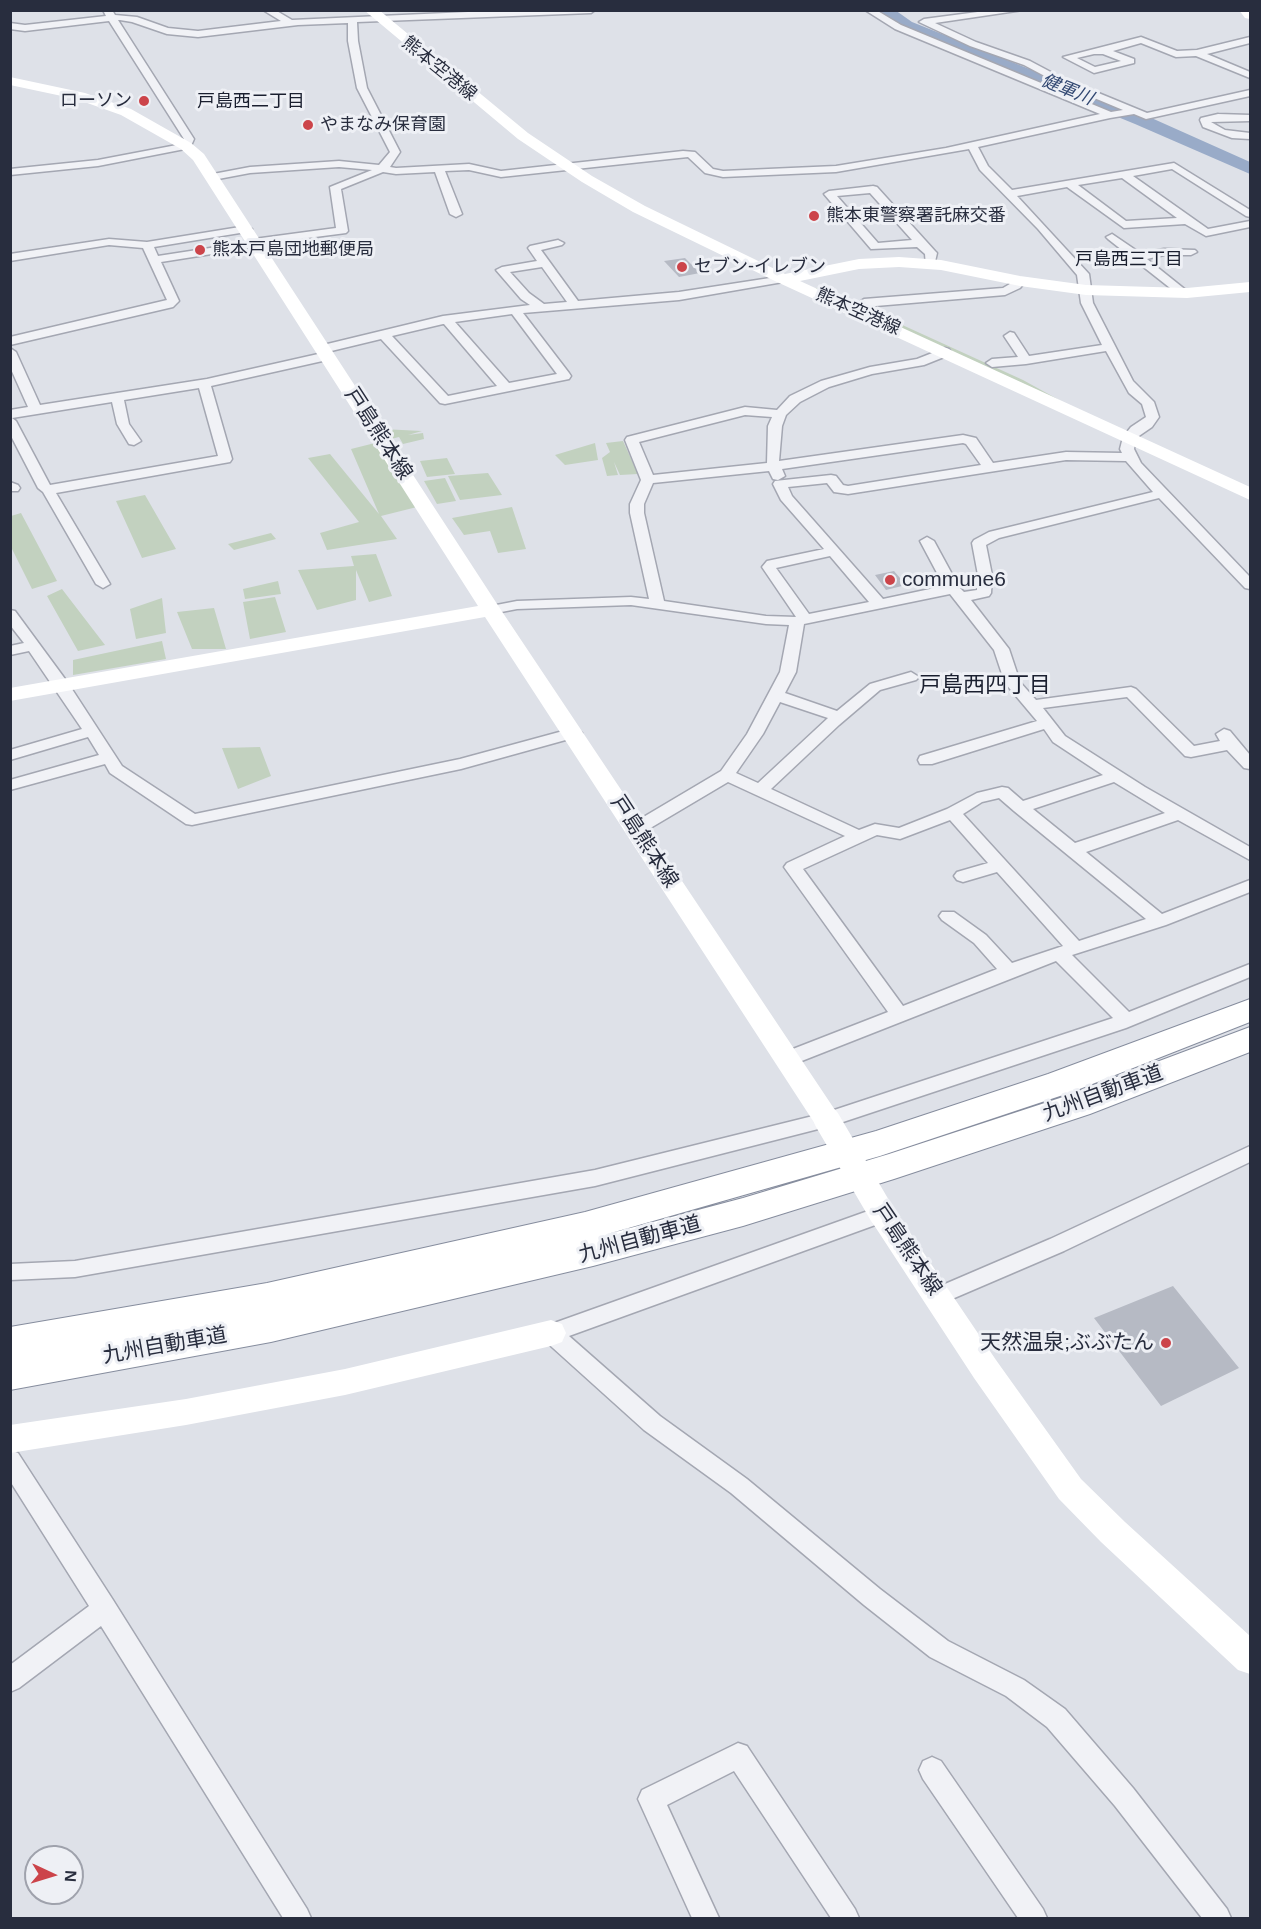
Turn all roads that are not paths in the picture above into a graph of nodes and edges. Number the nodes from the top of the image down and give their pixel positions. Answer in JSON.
{"nodes":[{"id":1,"x":267,"y":10,"type":"edge"},
{"id":2,"x":591,"y":10,"type":"edge"},
{"id":3,"x":869,"y":10,"type":"edge"},
{"id":4,"x":1019,"y":10,"type":"edge"},
{"id":5,"x":1245,"y":10,"type":"edge"},
{"id":6,"x":429,"y":13,"type":"edge"},
{"id":7,"x":110,"y":14,"type":"edge"},
{"id":8,"x":381,"y":14,"type":"edge"},
{"id":9,"x":1251,"y":15,"type":"edge"},
{"id":10,"x":352,"y":20,"type":"junction"},
{"id":11,"x":915,"y":22,"type":"junction"},
{"id":12,"x":291,"y":23,"type":"junction"},
{"id":13,"x":10,"y":26,"type":"edge"},
{"id":14,"x":898,"y":27,"type":"junction"},
{"id":15,"x":1251,"y":39,"type":"edge"},
{"id":16,"x":1104,"y":51,"type":"junction"},
{"id":17,"x":1197,"y":53,"type":"junction"},
{"id":18,"x":1251,"y":75,"type":"edge"},
{"id":19,"x":10,"y":81,"type":"edge"},
{"id":20,"x":1251,"y":93,"type":"edge"},
{"id":21,"x":1135,"y":111,"type":"junction"},
{"id":22,"x":1110,"y":115,"type":"junction"},
{"id":23,"x":1251,"y":118,"type":"edge"},
{"id":24,"x":1251,"y":136,"type":"edge"},
{"id":25,"x":971,"y":144,"type":"junction"},
{"id":26,"x":186,"y":146,"type":"junction"},
{"id":27,"x":577,"y":167,"type":"junction"},
{"id":28,"x":381,"y":168,"type":"junction"},
{"id":29,"x":438,"y":169,"type":"junction"},
{"id":30,"x":836,"y":169,"type":"junction"},
{"id":31,"x":10,"y":172,"type":"edge"},
{"id":32,"x":1123,"y":174,"type":"junction"},
{"id":33,"x":213,"y":177,"type":"junction"},
{"id":34,"x":1068,"y":184,"type":"junction"},
{"id":35,"x":859,"y":191,"type":"junction"},
{"id":36,"x":1008,"y":194,"type":"junction"},
{"id":37,"x":456,"y":213,"type":"dead end"},
{"id":38,"x":1251,"y":214,"type":"edge"},
{"id":39,"x":1188,"y":220,"type":"junction"},
{"id":40,"x":1251,"y":224,"type":"edge"},
{"id":41,"x":1230,"y":228,"type":"junction"},
{"id":42,"x":1112,"y":237,"type":"dead end"},
{"id":43,"x":252,"y":238,"type":"junction"},
{"id":44,"x":1251,"y":240,"type":"edge"},
{"id":45,"x":558,"y":243,"type":"dead end"},
{"id":46,"x":920,"y":243,"type":"junction"},
{"id":47,"x":147,"y":245,"type":"junction"},
{"id":48,"x":1191,"y":252,"type":"dead end"},
{"id":49,"x":1137,"y":257,"type":"junction"},
{"id":50,"x":10,"y":258,"type":"edge"},
{"id":51,"x":153,"y":260,"type":"junction"},
{"id":52,"x":545,"y":263,"type":"junction"},
{"id":53,"x":930,"y":264,"type":"junction"},
{"id":54,"x":800,"y":275,"type":"junction"},
{"id":55,"x":783,"y":279,"type":"junction"},
{"id":56,"x":1020,"y":280,"type":"junction"},
{"id":57,"x":1251,"y":287,"type":"edge"},
{"id":58,"x":1086,"y":290,"type":"junction"},
{"id":59,"x":1184,"y":293,"type":"junction"},
{"id":60,"x":864,"y":303,"type":"junction"},
{"id":61,"x":575,"y":305,"type":"junction"},
{"id":62,"x":542,"y":308,"type":"junction"},
{"id":63,"x":515,"y":310,"type":"junction"},
{"id":64,"x":447,"y":320,"type":"junction"},
{"id":65,"x":384,"y":334,"type":"junction"},
{"id":66,"x":1010,"y":336,"type":"dead end"},
{"id":67,"x":10,"y":341,"type":"edge"},
{"id":68,"x":1110,"y":348,"type":"junction"},
{"id":69,"x":10,"y":352,"type":"edge"},
{"id":70,"x":325,"y":352,"type":"junction"},
{"id":71,"x":945,"y":352,"type":"junction"},
{"id":72,"x":1026,"y":360,"type":"junction"},
{"id":73,"x":992,"y":363,"type":"junction"},
{"id":74,"x":204,"y":383,"type":"junction"},
{"id":75,"x":506,"y":388,"type":"junction"},
{"id":76,"x":117,"y":396,"type":"junction"},
{"id":77,"x":35,"y":409,"type":"junction"},
{"id":78,"x":10,"y":414,"type":"edge"},
{"id":79,"x":780,"y":414,"type":"junction"},
{"id":80,"x":10,"y":421,"type":"edge"},
{"id":81,"x":1133,"y":434,"type":"junction"},
{"id":82,"x":134,"y":441,"type":"dead end"},
{"id":83,"x":1131,"y":457,"type":"junction"},
{"id":84,"x":775,"y":466,"type":"junction"},
{"id":85,"x":989,"y":467,"type":"junction"},
{"id":86,"x":648,"y":480,"type":"junction"},
{"id":87,"x":1251,"y":481,"type":"edge"},
{"id":88,"x":780,"y":484,"type":"junction"},
{"id":89,"x":52,"y":490,"type":"junction"},
{"id":90,"x":1160,"y":494,"type":"junction"},
{"id":91,"x":1251,"y":494,"type":"edge"},
{"id":92,"x":927,"y":541,"type":"dead end"},
{"id":93,"x":834,"y":551,"type":"junction"},
{"id":94,"x":103,"y":584,"type":"dead end"},
{"id":95,"x":1251,"y":585,"type":"edge"},
{"id":96,"x":957,"y":593,"type":"junction"},
{"id":97,"x":879,"y":603,"type":"junction"},
{"id":98,"x":657,"y":604,"type":"junction"},
{"id":99,"x":491,"y":610,"type":"junction"},
{"id":100,"x":10,"y":614,"type":"edge"},
{"id":101,"x":801,"y":620,"type":"junction"},
{"id":102,"x":33,"y":645,"type":"junction"},
{"id":103,"x":10,"y":651,"type":"edge"},
{"id":104,"x":911,"y":677,"type":"dead end"},
{"id":105,"x":63,"y":686,"type":"junction"},
{"id":106,"x":10,"y":695,"type":"edge"},
{"id":107,"x":775,"y":695,"type":"junction"},
{"id":108,"x":1032,"y":705,"type":"junction"},
{"id":109,"x":839,"y":717,"type":"junction"},
{"id":110,"x":1047,"y":723,"type":"junction"},
{"id":111,"x":92,"y":732,"type":"junction"},
{"id":112,"x":574,"y":733,"type":"junction"},
{"id":113,"x":51,"y":743,"type":"junction"},
{"id":114,"x":10,"y":755,"type":"edge"},
{"id":115,"x":108,"y":758,"type":"junction"},
{"id":116,"x":926,"y":760,"type":"dead end"},
{"id":117,"x":1251,"y":764,"type":"edge"},
{"id":118,"x":63,"y":770,"type":"junction"},
{"id":119,"x":727,"y":774,"type":"junction"},
{"id":120,"x":1117,"y":776,"type":"junction"},
{"id":121,"x":10,"y":784,"type":"edge"},
{"id":122,"x":760,"y":790,"type":"junction"},
{"id":123,"x":1020,"y":807,"type":"junction"},
{"id":124,"x":953,"y":813,"type":"junction"},
{"id":125,"x":1179,"y":814,"type":"junction"},
{"id":126,"x":636,"y":830,"type":"junction"},
{"id":127,"x":859,"y":836,"type":"junction"},
{"id":128,"x":1073,"y":850,"type":"junction"},
{"id":129,"x":1251,"y":854,"type":"edge"},
{"id":130,"x":1000,"y":865,"type":"junction"},
{"id":131,"x":963,"y":876,"type":"dead end"},
{"id":132,"x":1251,"y":886,"type":"edge"},
{"id":133,"x":948,"y":916,"type":"dead end"},
{"id":134,"x":1160,"y":921,"type":"junction"},
{"id":135,"x":1067,"y":951,"type":"junction"},
{"id":136,"x":1251,"y":970,"type":"edge"},
{"id":137,"x":1009,"y":971,"type":"junction"},
{"id":138,"x":1251,"y":1010,"type":"edge"},
{"id":139,"x":899,"y":1014,"type":"junction"},
{"id":140,"x":1125,"y":1020,"type":"junction"},
{"id":141,"x":1251,"y":1039,"type":"edge"},
{"id":142,"x":787,"y":1059,"type":"junction"},
{"id":143,"x":827,"y":1120,"type":"junction"},
{"id":144,"x":1251,"y":1154,"type":"edge"},
{"id":145,"x":882,"y":1214,"type":"junction"},
{"id":146,"x":10,"y":1272,"type":"edge"},
{"id":147,"x":938,"y":1296,"type":"junction"},
{"id":148,"x":551,"y":1333,"type":"junction"},
{"id":149,"x":10,"y":1343,"type":"edge"},
{"id":150,"x":10,"y":1374,"type":"edge"},
{"id":151,"x":10,"y":1439,"type":"edge"},
{"id":152,"x":10,"y":1460,"type":"edge"},
{"id":153,"x":105,"y":1608,"type":"junction"},
{"id":154,"x":1251,"y":1658,"type":"edge"},
{"id":155,"x":10,"y":1680,"type":"edge"},
{"id":156,"x":932,"y":1770,"type":"dead end"},
{"id":157,"x":836,"y":1915,"type":"edge"},
{"id":158,"x":298,"y":1918,"type":"edge"},
{"id":159,"x":706,"y":1918,"type":"edge"},
{"id":160,"x":1034,"y":1918,"type":"edge"},
{"id":161,"x":1218,"y":1918,"type":"edge"}],
"edges":[{"from":1,"to":12,"type":"street"},
{"from":2,"to":6,"type":"street"},
{"from":3,"to":14,"type":"street"},
{"from":4,"to":11,"type":"street"},
{"from":5,"to":9,"type":"main road"},
{"from":6,"to":8,"type":"street"},
{"from":7,"to":12,"type":"street"},
{"from":7,"to":13,"type":"street"},
{"from":7,"to":26,"type":"street"},
{"from":8,"to":10,"type":"street"},
{"from":8,"to":27,"type":"main road","name":"熊本空港線"},
{"from":10,"to":12,"type":"street"},
{"from":10,"to":28,"type":"street"},
{"from":11,"to":14,"type":"street"},
{"from":11,"to":21,"type":"street"},
{"from":14,"to":22,"type":"street"},
{"from":15,"to":17,"type":"street"},
{"from":16,"to":16,"type":"street"},
{"from":16,"to":17,"type":"street"},
{"from":17,"to":18,"type":"street"},
{"from":19,"to":26,"type":"main road","name":"戸島熊本線"},
{"from":20,"to":21,"type":"street"},
{"from":21,"to":22,"type":"street"},
{"from":22,"to":25,"type":"street"},
{"from":23,"to":24,"type":"street"},
{"from":25,"to":30,"type":"street"},
{"from":25,"to":36,"type":"street"},
{"from":26,"to":31,"type":"street"},
{"from":26,"to":33,"type":"main road","name":"戸島熊本線"},
{"from":27,"to":29,"type":"street"},
{"from":27,"to":30,"type":"street"},
{"from":27,"to":54,"type":"main road","name":"熊本空港線"},
{"from":27,"to":55,"type":"main road","name":"熊本空港線"},
{"from":28,"to":29,"type":"street"},
{"from":28,"to":33,"type":"street"},
{"from":28,"to":43,"type":"street"},
{"from":29,"to":37,"type":"street"},
{"from":30,"to":35,"type":"street"},
{"from":32,"to":34,"type":"street"},
{"from":32,"to":38,"type":"street"},
{"from":32,"to":39,"type":"street"},
{"from":33,"to":43,"type":"main road","name":"戸島熊本線"},
{"from":34,"to":36,"type":"street"},
{"from":34,"to":39,"type":"street"},
{"from":35,"to":46,"type":"street"},
{"from":35,"to":46,"type":"street"},
{"from":36,"to":58,"type":"street"},
{"from":39,"to":41,"type":"street"},
{"from":40,"to":41,"type":"street"},
{"from":41,"to":44,"type":"street"},
{"from":42,"to":49,"type":"street"},
{"from":43,"to":47,"type":"street"},
{"from":43,"to":51,"type":"street"},
{"from":43,"to":70,"type":"main road","name":"戸島熊本線"},
{"from":45,"to":52,"type":"street"},
{"from":46,"to":53,"type":"street"},
{"from":47,"to":50,"type":"street"},
{"from":47,"to":51,"type":"street"},
{"from":48,"to":49,"type":"street"},
{"from":49,"to":59,"type":"street"},
{"from":51,"to":67,"type":"street"},
{"from":52,"to":61,"type":"street"},
{"from":52,"to":62,"type":"street"},
{"from":53,"to":54,"type":"main road"},
{"from":53,"to":56,"type":"main road"},
{"from":54,"to":55,"type":"main road"},
{"from":54,"to":60,"type":"main road","name":"熊本空港線"},
{"from":55,"to":61,"type":"street"},
{"from":55,"to":71,"type":"main road","name":"熊本空港線"},
{"from":56,"to":58,"type":"main road"},
{"from":56,"to":60,"type":"street"},
{"from":57,"to":59,"type":"main road"},
{"from":58,"to":59,"type":"main road"},
{"from":58,"to":68,"type":"street"},
{"from":60,"to":73,"type":"main road","name":"熊本空港線"},
{"from":61,"to":62,"type":"street"},
{"from":62,"to":63,"type":"street"},
{"from":63,"to":64,"type":"street"},
{"from":63,"to":75,"type":"street"},
{"from":64,"to":65,"type":"street"},
{"from":64,"to":75,"type":"street"},
{"from":65,"to":70,"type":"street"},
{"from":65,"to":75,"type":"street"},
{"from":66,"to":72,"type":"street"},
{"from":68,"to":72,"type":"street"},
{"from":68,"to":81,"type":"street"},
{"from":69,"to":77,"type":"street"},
{"from":70,"to":74,"type":"street"},
{"from":70,"to":99,"type":"main road","name":"戸島熊本線"},
{"from":71,"to":79,"type":"street"},
{"from":71,"to":81,"type":"main road","name":"熊本空港線"},
{"from":72,"to":73,"type":"street"},
{"from":73,"to":81,"type":"main road","name":"熊本空港線"},
{"from":74,"to":76,"type":"street"},
{"from":74,"to":89,"type":"street"},
{"from":76,"to":77,"type":"street"},
{"from":76,"to":82,"type":"street"},
{"from":77,"to":78,"type":"street"},
{"from":79,"to":84,"type":"street"},
{"from":79,"to":86,"type":"street"},
{"from":80,"to":89,"type":"street"},
{"from":81,"to":83,"type":"street"},
{"from":81,"to":87,"type":"main road","name":"熊本空港線"},
{"from":81,"to":91,"type":"main road","name":"熊本空港線"},
{"from":83,"to":85,"type":"street"},
{"from":83,"to":90,"type":"street"},
{"from":84,"to":85,"type":"street"},
{"from":84,"to":86,"type":"street"},
{"from":84,"to":88,"type":"street"},
{"from":85,"to":88,"type":"street"},
{"from":86,"to":98,"type":"street"},
{"from":88,"to":93,"type":"street"},
{"from":89,"to":94,"type":"street"},
{"from":90,"to":95,"type":"street"},
{"from":90,"to":96,"type":"street"},
{"from":92,"to":96,"type":"street"},
{"from":93,"to":97,"type":"street"},
{"from":93,"to":101,"type":"street"},
{"from":96,"to":97,"type":"street"},
{"from":96,"to":108,"type":"street"},
{"from":97,"to":101,"type":"street"},
{"from":98,"to":99,"type":"street"},
{"from":98,"to":101,"type":"street"},
{"from":99,"to":105,"type":"main road"},
{"from":99,"to":112,"type":"main road","name":"戸島熊本線"},
{"from":100,"to":102,"type":"street"},
{"from":101,"to":107,"type":"street"},
{"from":102,"to":103,"type":"street"},
{"from":102,"to":105,"type":"street"},
{"from":104,"to":109,"type":"street"},
{"from":105,"to":106,"type":"main road"},
{"from":105,"to":111,"type":"street"},
{"from":107,"to":109,"type":"street"},
{"from":107,"to":119,"type":"street"},
{"from":108,"to":110,"type":"street"},
{"from":108,"to":117,"type":"street"},
{"from":109,"to":122,"type":"street"},
{"from":110,"to":116,"type":"street"},
{"from":110,"to":120,"type":"street"},
{"from":111,"to":113,"type":"street"},
{"from":111,"to":115,"type":"street"},
{"from":112,"to":115,"type":"street"},
{"from":112,"to":126,"type":"main road","name":"戸島熊本線"},
{"from":113,"to":114,"type":"street"},
{"from":113,"to":118,"type":"street"},
{"from":115,"to":118,"type":"street"},
{"from":118,"to":121,"type":"street"},
{"from":119,"to":122,"type":"street"},
{"from":119,"to":126,"type":"street"},
{"from":120,"to":123,"type":"street"},
{"from":120,"to":125,"type":"street"},
{"from":122,"to":127,"type":"street"},
{"from":123,"to":124,"type":"street"},
{"from":123,"to":128,"type":"street"},
{"from":124,"to":127,"type":"street"},
{"from":124,"to":130,"type":"street"},
{"from":125,"to":128,"type":"street"},
{"from":125,"to":129,"type":"street"},
{"from":126,"to":142,"type":"main road","name":"戸島熊本線"},
{"from":127,"to":139,"type":"street"},
{"from":128,"to":134,"type":"street"},
{"from":130,"to":131,"type":"street"},
{"from":130,"to":135,"type":"street"},
{"from":132,"to":134,"type":"street"},
{"from":133,"to":137,"type":"street"},
{"from":134,"to":135,"type":"street"},
{"from":135,"to":137,"type":"street"},
{"from":135,"to":140,"type":"street"},
{"from":136,"to":140,"type":"street"},
{"from":137,"to":139,"type":"street"},
{"from":138,"to":149,"type":"highway","name":"九州自動車道"},
{"from":139,"to":142,"type":"street"},
{"from":140,"to":143,"type":"street"},
{"from":141,"to":150,"type":"highway","name":"九州自動車道"},
{"from":142,"to":143,"type":"main road","name":"戸島熊本線"},
{"from":143,"to":145,"type":"main road","name":"戸島熊本線","bridge":true},
{"from":143,"to":146,"type":"street"},
{"from":144,"to":147,"type":"street"},
{"from":145,"to":147,"type":"main road","name":"戸島熊本線"},
{"from":145,"to":148,"type":"street"},
{"from":147,"to":154,"type":"main road","name":"戸島熊本線"},
{"from":148,"to":151,"type":"main road"},
{"from":148,"to":161,"type":"street"},
{"from":152,"to":153,"type":"street"},
{"from":153,"to":155,"type":"street"},
{"from":153,"to":158,"type":"street"},
{"from":156,"to":160,"type":"street"},
{"from":157,"to":159,"type":"street"}]}
